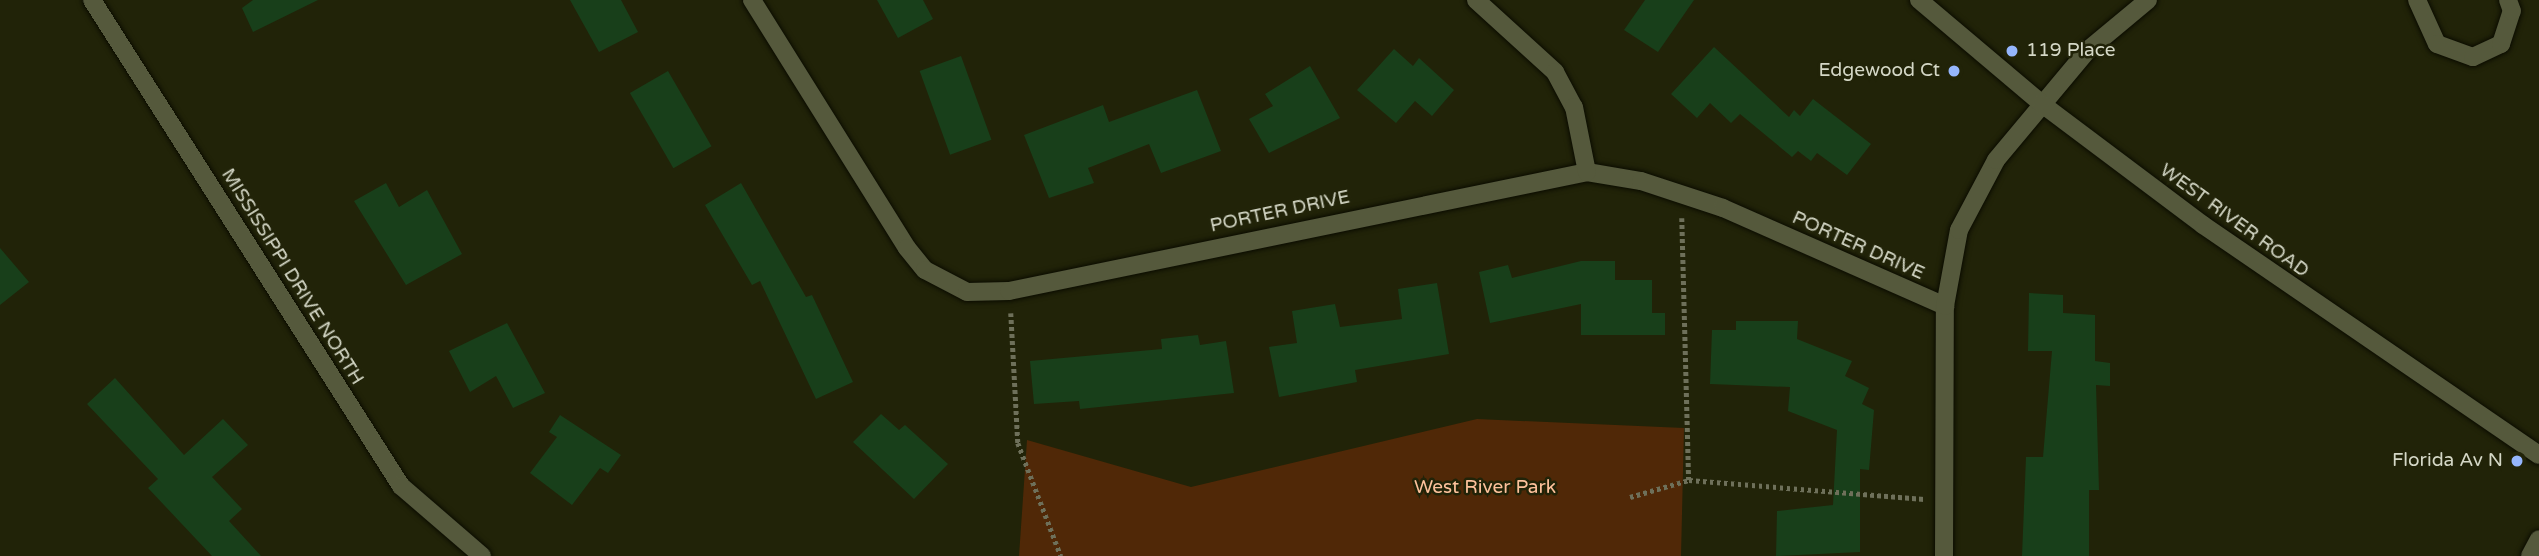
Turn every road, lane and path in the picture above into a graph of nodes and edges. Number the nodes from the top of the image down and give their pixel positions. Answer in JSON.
{"nodes":[{"id":1,"x":92,"y":0,"type":"edge"},
{"id":2,"x":752,"y":0,"type":"edge"},
{"id":3,"x":1476,"y":0,"type":"edge"},
{"id":4,"x":1919,"y":0,"type":"edge"},
{"id":5,"x":2148,"y":0,"type":"edge"},
{"id":6,"x":2417,"y":0,"type":"edge"},
{"id":7,"x":2508,"y":0,"type":"edge"},
{"id":8,"x":2042,"y":104,"type":"junction"},
{"id":9,"x":1587,"y":172,"type":"junction"},
{"id":10,"x":1681,"y":193,"type":"junction"},
{"id":11,"x":1010,"y":291,"type":"junction"},
{"id":12,"x":1945,"y":306,"type":"junction"},
{"id":13,"x":2539,"y":455,"type":"edge"},
{"id":14,"x":1689,"y":480,"type":"junction"},
{"id":15,"x":1630,"y":497,"type":"dead end"},
{"id":16,"x":1945,"y":500,"type":"junction"},
{"id":17,"x":2539,"y":539,"type":"edge"},
{"id":18,"x":482,"y":556,"type":"edge"},
{"id":19,"x":1061,"y":556,"type":"edge"},
{"id":20,"x":1944,"y":556,"type":"edge"},
{"id":21,"x":2530,"y":556,"type":"edge"}],
"edges":[{"from":1,"to":18,"type":"street","name":"MISSISSIPPI DRIVE NORTH"},
{"from":2,"to":11,"type":"street","name":"PORTER DRIVE"},
{"from":3,"to":9,"type":"street"},
{"from":4,"to":8,"type":"street","name":"WEST RIVER ROAD"},
{"from":5,"to":8,"type":"street"},
{"from":6,"to":7,"type":"street"},
{"from":8,"to":12,"type":"street"},
{"from":8,"to":13,"type":"street","name":"WEST RIVER ROAD"},
{"from":9,"to":10,"type":"street","name":"PORTER DRIVE"},
{"from":9,"to":11,"type":"street","name":"PORTER DRIVE"},
{"from":10,"to":12,"type":"street","name":"PORTER DRIVE"},
{"from":10,"to":14,"type":"path"},
{"from":11,"to":19,"type":"path"},
{"from":12,"to":16,"type":"street"},
{"from":14,"to":15,"type":"path"},
{"from":14,"to":16,"type":"path"},
{"from":16,"to":20,"type":"street"},
{"from":17,"to":21,"type":"street"}]}
